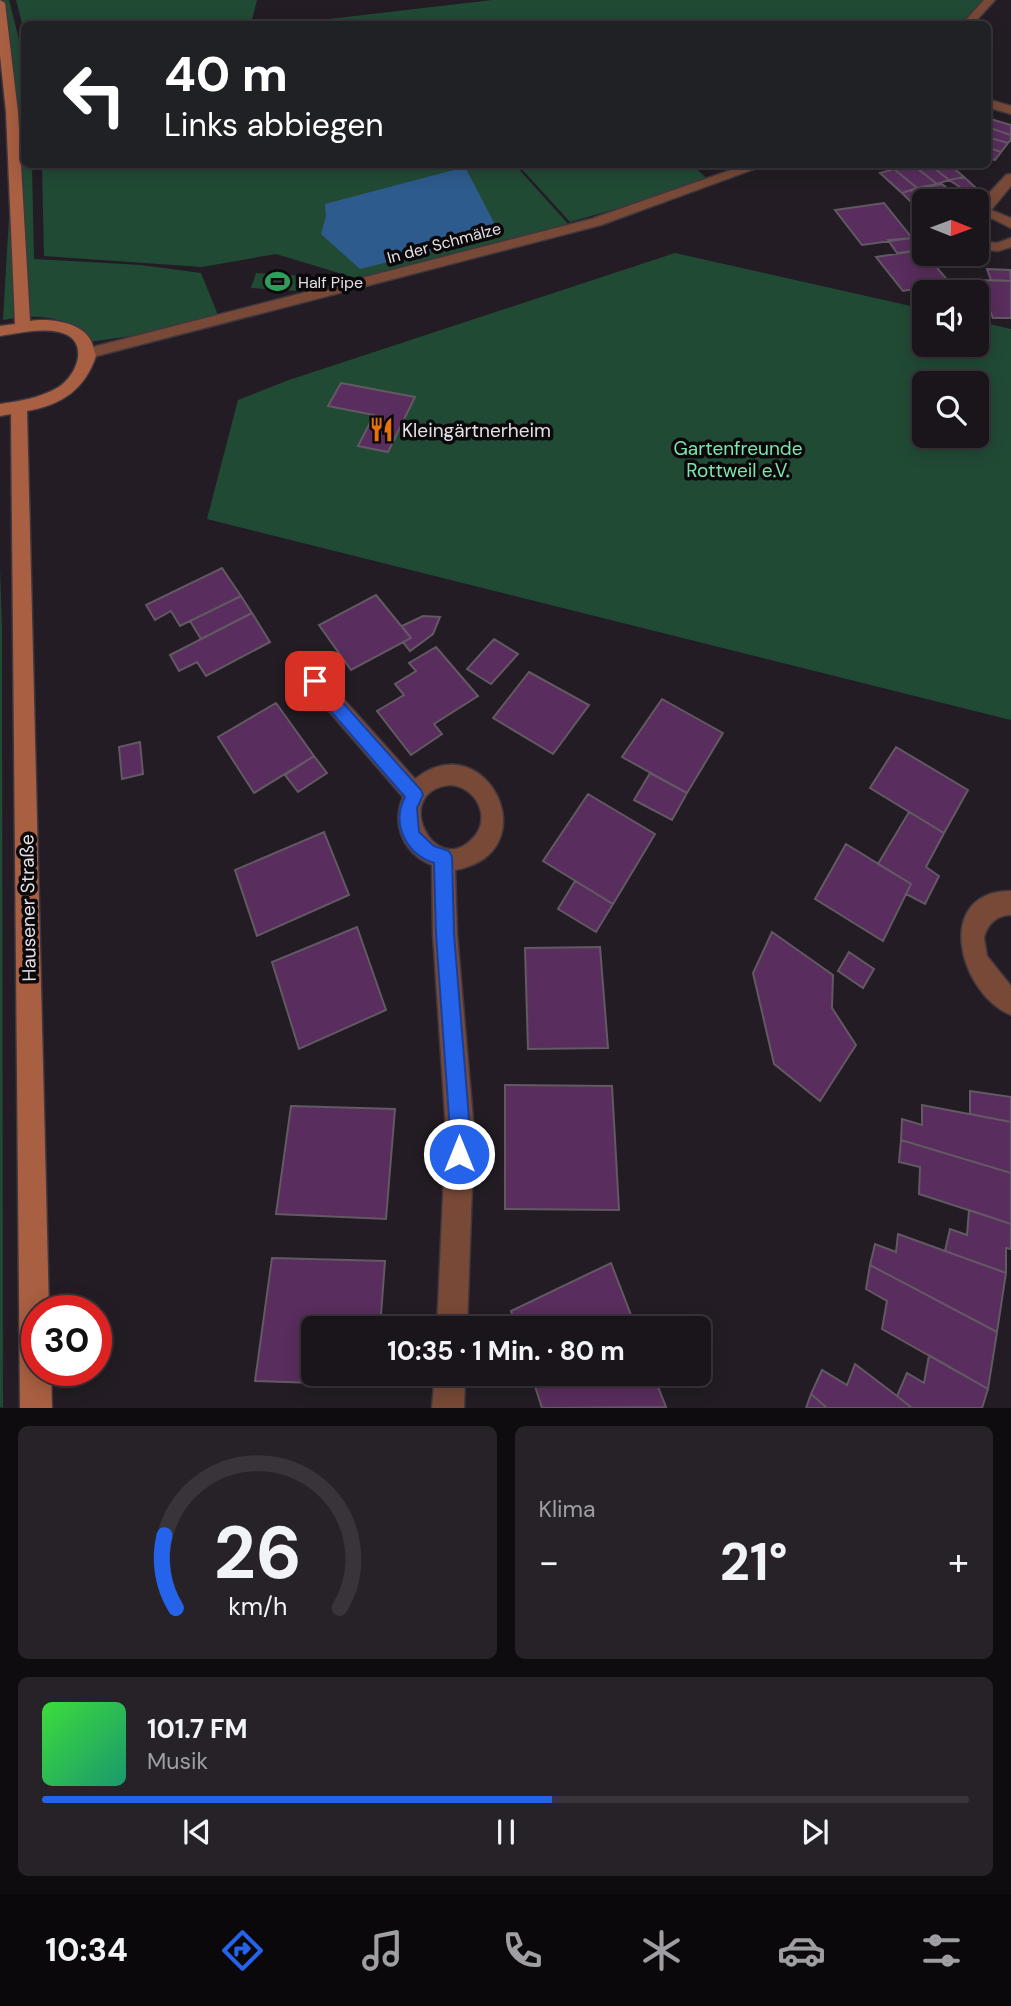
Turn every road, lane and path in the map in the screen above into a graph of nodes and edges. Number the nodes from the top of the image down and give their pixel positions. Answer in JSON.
{"nodes":[{"id":1,"x":990,"y":0,"type":"edge"},
{"id":2,"x":0,"y":3,"type":"edge"},
{"id":3,"x":970,"y":21,"type":"edge"},
{"id":4,"x":991,"y":104,"type":"edge"},
{"id":5,"x":1011,"y":110,"type":"edge"},
{"id":6,"x":751,"y":168,"type":"edge"},
{"id":7,"x":1011,"y":178,"type":"edge"},
{"id":8,"x":989,"y":203,"type":"edge"},
{"id":9,"x":989,"y":214,"type":"edge"},
{"id":10,"x":1011,"y":225,"type":"edge"},
{"id":11,"x":1011,"y":242,"type":"edge"},
{"id":12,"x":989,"y":246,"type":"edge"},
{"id":13,"x":23,"y":325,"type":"junction"},
{"id":14,"x":0,"y":331,"type":"edge"},
{"id":15,"x":89,"y":353,"type":"junction"},
{"id":16,"x":9,"y":410,"type":"edge"},
{"id":17,"x":315,"y":681,"type":"dead end"},
{"id":18,"x":415,"y":795,"type":"junction"},
{"id":19,"x":443,"y":857,"type":"junction"},
{"id":20,"x":1011,"y":903,"type":"edge"},
{"id":21,"x":1011,"y":1002,"type":"edge"},
{"id":22,"x":452,"y":1316,"type":"edge"},
{"id":23,"x":449,"y":1386,"type":"edge"},
{"id":24,"x":36,"y":1408,"type":"edge"},
{"id":25,"x":448,"y":1408,"type":"edge"}],
"edges":[{"from":1,"to":3,"type":"street"},
{"from":2,"to":13,"type":"main road"},
{"from":4,"to":5,"type":"street"},
{"from":6,"to":15,"type":"street","name":"In der Schmälze"},
{"from":7,"to":8,"type":"street"},
{"from":9,"to":10,"type":"street"},
{"from":11,"to":12,"type":"street"},
{"from":13,"to":14,"type":"main road"},
{"from":13,"to":15,"type":"main road"},
{"from":15,"to":16,"type":"main road"},
{"from":16,"to":24,"type":"main road","name":"Hausener Straße"},
{"from":17,"to":18,"type":"street"},
{"from":18,"to":19,"type":"street"},
{"from":18,"to":19,"type":"street"},
{"from":19,"to":22,"type":"street"},
{"from":20,"to":21,"type":"street"},
{"from":23,"to":25,"type":"street"}]}
